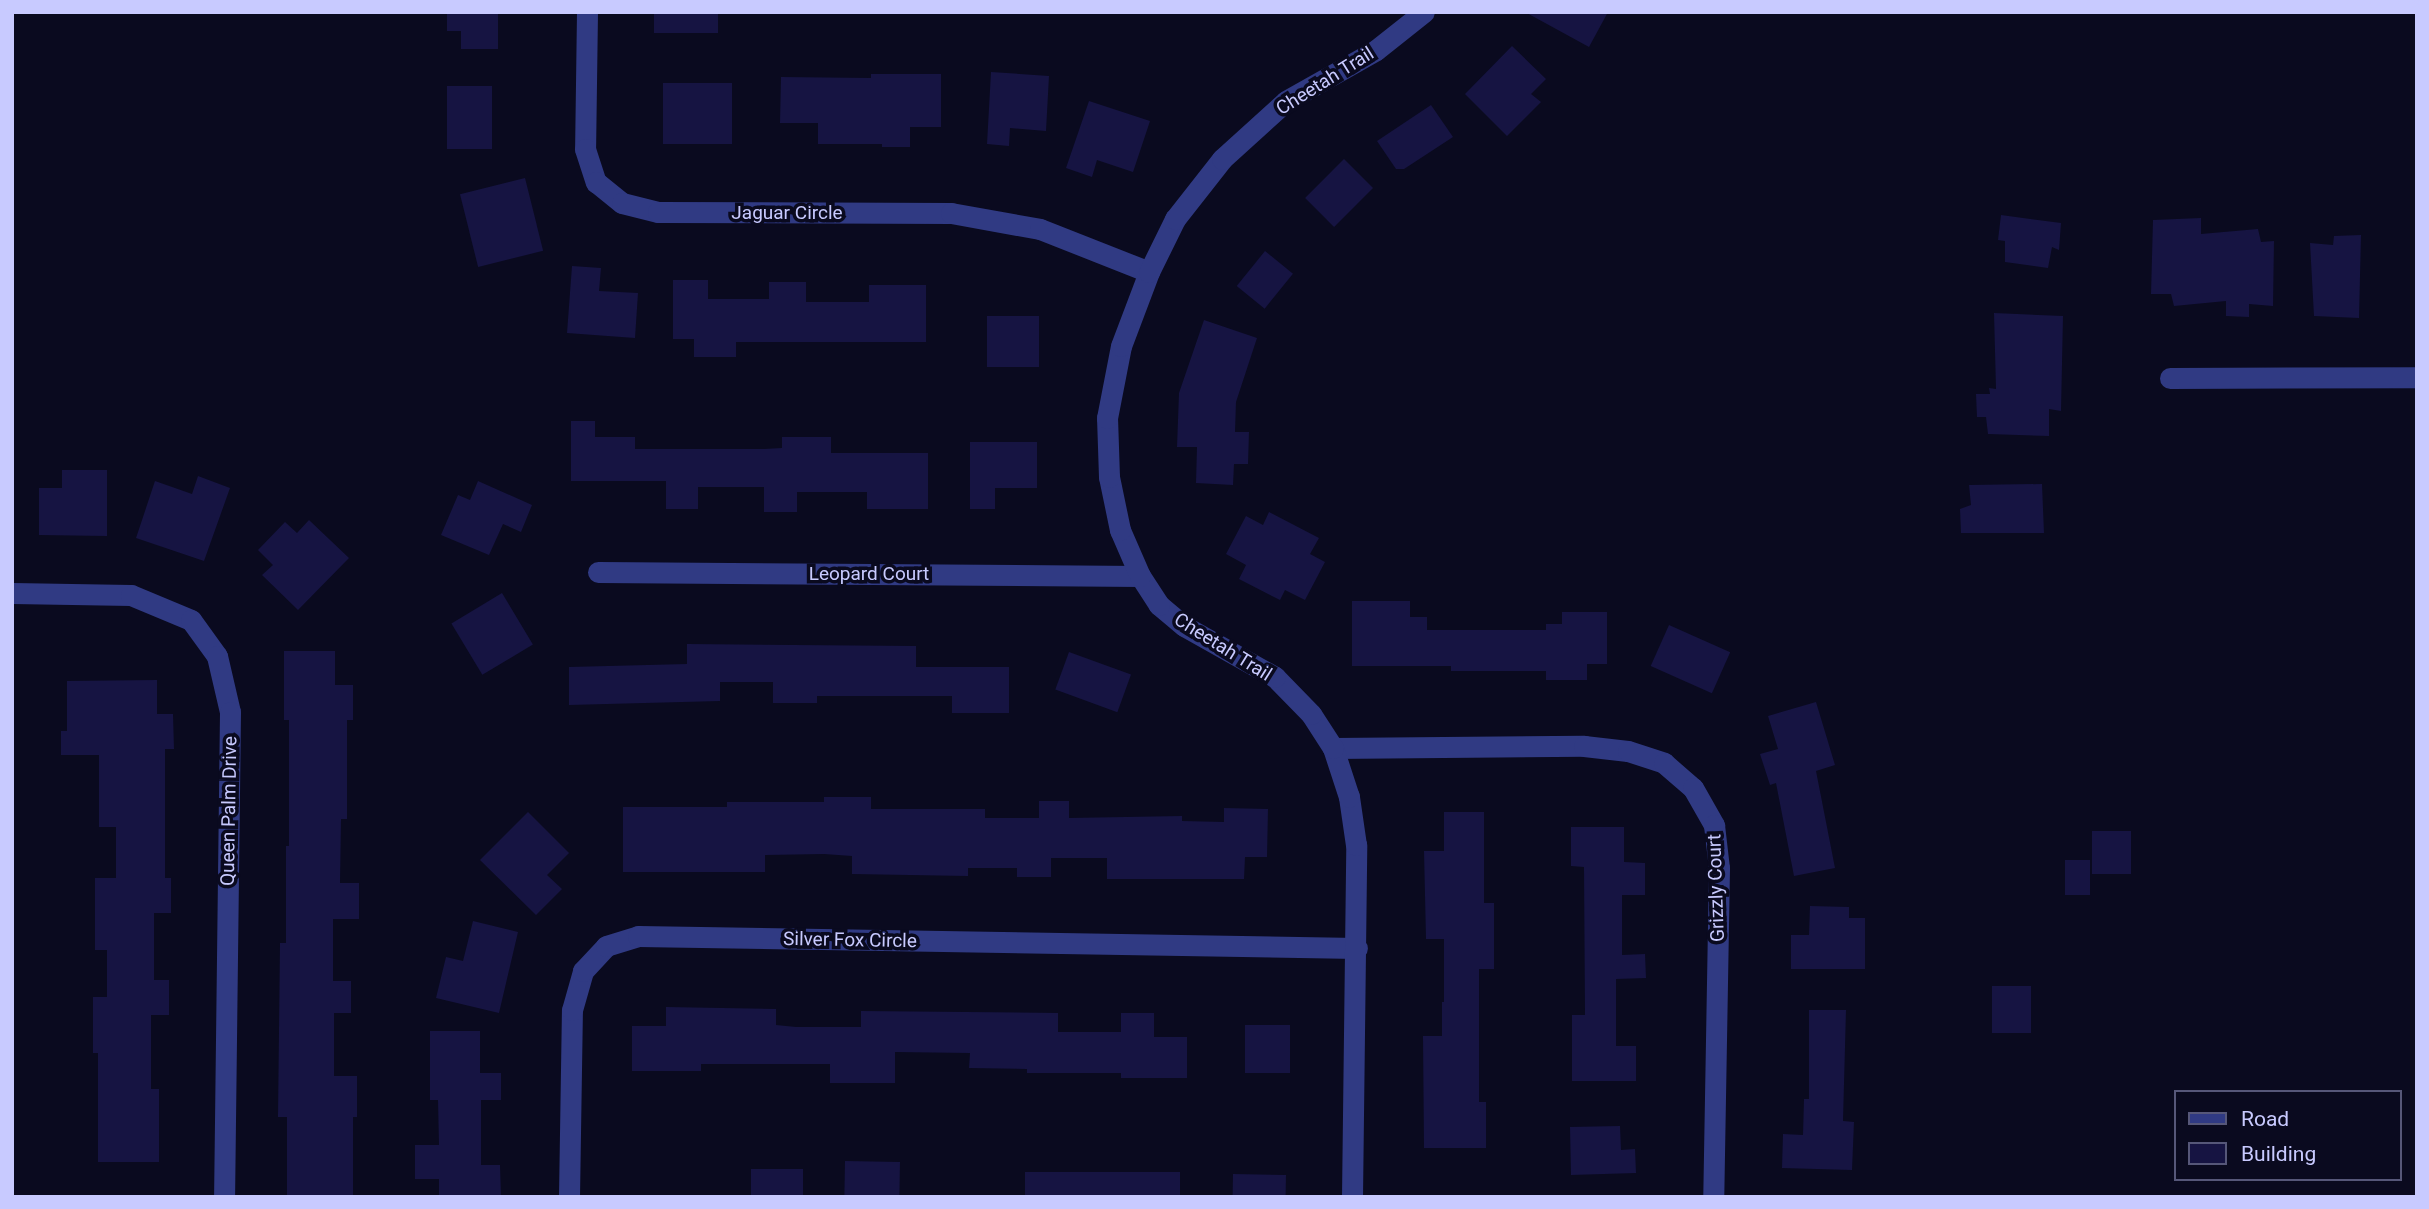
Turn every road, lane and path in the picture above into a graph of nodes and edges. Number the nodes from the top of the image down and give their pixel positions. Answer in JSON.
{"nodes":[{"id":1,"x":587,"y":12,"type":"edge"},
{"id":2,"x":1424,"y":12,"type":"edge"},
{"id":3,"x":1149,"y":272,"type":"junction"},
{"id":4,"x":2417,"y":377,"type":"edge"},
{"id":5,"x":2170,"y":378,"type":"dead end"},
{"id":6,"x":598,"y":572,"type":"dead end"},
{"id":7,"x":1140,"y":576,"type":"junction"},
{"id":8,"x":12,"y":593,"type":"edge"},
{"id":9,"x":1333,"y":748,"type":"junction"},
{"id":10,"x":1357,"y":948,"type":"junction"},
{"id":11,"x":224,"y":1197,"type":"edge"},
{"id":12,"x":569,"y":1197,"type":"edge"},
{"id":13,"x":1352,"y":1197,"type":"edge"},
{"id":14,"x":1713,"y":1197,"type":"edge"}],
"edges":[{"from":1,"to":3,"type":"street","name":"Jaguar Circle"},
{"from":2,"to":3,"type":"street","name":"Cheetah Trail"},
{"from":3,"to":7,"type":"street","name":"Cheetah Trail"},
{"from":4,"to":5,"type":"street"},
{"from":6,"to":7,"type":"street","name":"Leopard Court"},
{"from":7,"to":9,"type":"street","name":"Cheetah Trail"},
{"from":8,"to":11,"type":"street","name":"Queen Palm Drive"},
{"from":9,"to":10,"type":"street","name":"Cheetah Trail"},
{"from":9,"to":14,"type":"street","name":"Grizzly Court"},
{"from":10,"to":12,"type":"street","name":"Silver Fox Circle"},
{"from":10,"to":13,"type":"street","name":"Cheetah Trail"}]}
